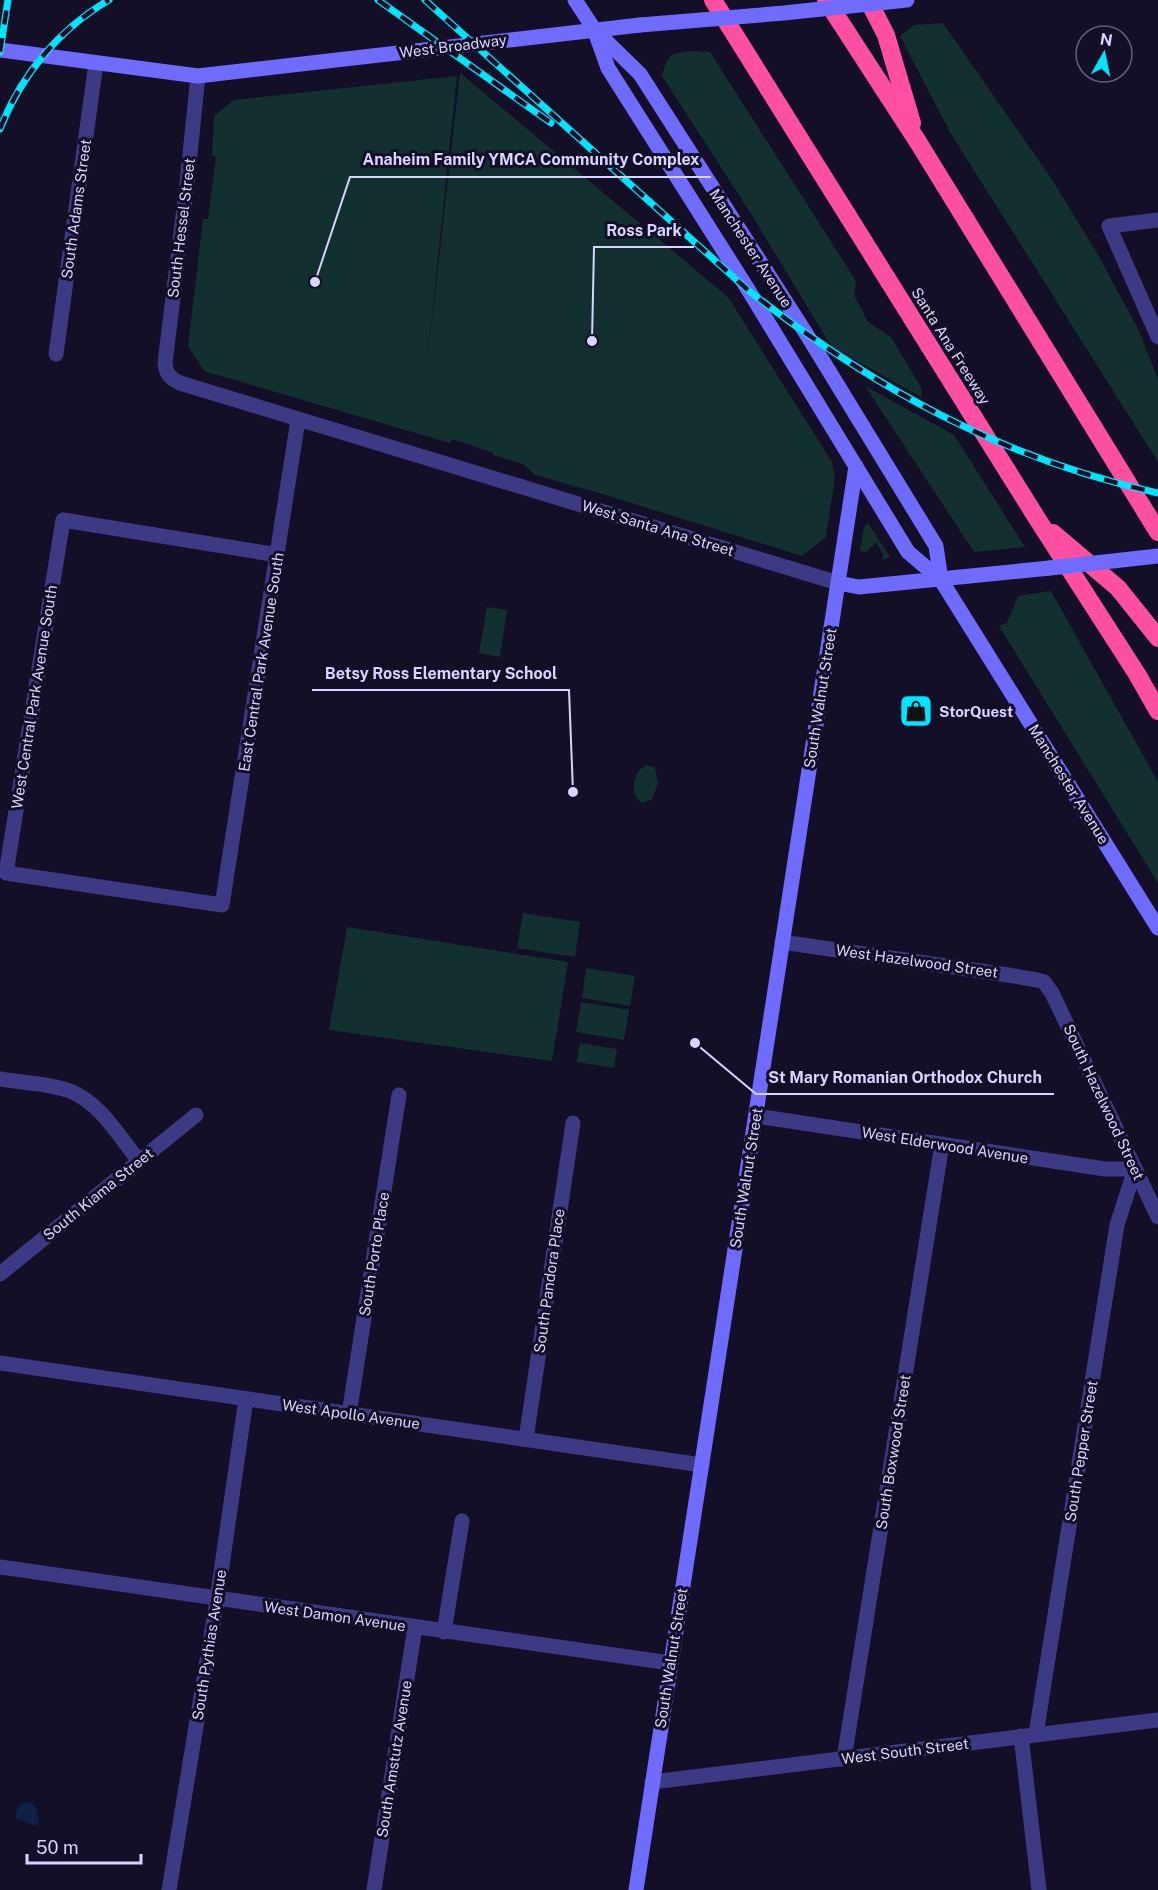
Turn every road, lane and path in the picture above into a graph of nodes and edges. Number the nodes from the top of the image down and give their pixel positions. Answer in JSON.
{"nodes":[{"id":1,"x":575,"y":0,"type":"edge"},
{"id":2,"x":713,"y":0,"type":"edge"},
{"id":3,"x":826,"y":0,"type":"edge"},
{"id":4,"x":868,"y":0,"type":"edge"},
{"id":5,"x":907,"y":0,"type":"edge"},
{"id":6,"x":594,"y":29,"type":"junction"},
{"id":7,"x":0,"y":50,"type":"edge"},
{"id":8,"x":96,"y":63,"type":"junction"},
{"id":9,"x":198,"y":76,"type":"junction"},
{"id":10,"x":918,"y":142,"type":"junction"},
{"id":11,"x":1158,"y":220,"type":"edge"},
{"id":12,"x":1158,"y":337,"type":"edge"},
{"id":13,"x":56,"y":354,"type":"dead end"},
{"id":14,"x":170,"y":378,"type":"joint"},
{"id":15,"x":298,"y":420,"type":"junction"},
{"id":16,"x":856,"y":466,"type":"junction"},
{"id":17,"x":1038,"y":520,"type":"junction"},
{"id":18,"x":1158,"y":532,"type":"edge"},
{"id":19,"x":278,"y":555,"type":"junction"},
{"id":20,"x":1158,"y":556,"type":"edge"},
{"id":21,"x":941,"y":580,"type":"junction"},
{"id":22,"x":838,"y":583,"type":"junction"},
{"id":23,"x":1158,"y":638,"type":"edge"},
{"id":24,"x":1158,"y":711,"type":"edge"},
{"id":25,"x":222,"y":905,"type":"joint"},
{"id":26,"x":1158,"y":928,"type":"edge"},
{"id":27,"x":782,"y":942,"type":"junction"},
{"id":28,"x":1049,"y":987,"type":"joint"},
{"id":29,"x":0,"y":1079,"type":"edge"},
{"id":30,"x":399,"y":1095,"type":"dead end"},
{"id":31,"x":196,"y":1115,"type":"dead end"},
{"id":32,"x":756,"y":1116,"type":"junction"},
{"id":33,"x":573,"y":1123,"type":"dead end"},
{"id":34,"x":942,"y":1144,"type":"junction"},
{"id":35,"x":139,"y":1161,"type":"junction"},
{"id":36,"x":1135,"y":1169,"type":"junction"},
{"id":37,"x":1158,"y":1217,"type":"edge"},
{"id":38,"x":0,"y":1274,"type":"edge"},
{"id":39,"x":0,"y":1363,"type":"edge"},
{"id":40,"x":246,"y":1399,"type":"junction"},
{"id":41,"x":349,"y":1414,"type":"junction"},
{"id":42,"x":526,"y":1440,"type":"junction"},
{"id":43,"x":702,"y":1465,"type":"junction"},
{"id":44,"x":462,"y":1521,"type":"dead end"},
{"id":45,"x":0,"y":1567,"type":"edge"},
{"id":46,"x":217,"y":1600,"type":"junction"},
{"id":47,"x":415,"y":1627,"type":"junction"},
{"id":48,"x":444,"y":1632,"type":"junction"},
{"id":49,"x":670,"y":1663,"type":"junction"},
{"id":50,"x":1158,"y":1720,"type":"edge"},
{"id":51,"x":1028,"y":1735,"type":"junction"},
{"id":52,"x":844,"y":1759,"type":"junction"},
{"id":53,"x":652,"y":1782,"type":"junction"},
{"id":54,"x":169,"y":1890,"type":"edge"},
{"id":55,"x":374,"y":1890,"type":"edge"},
{"id":56,"x":636,"y":1890,"type":"edge"},
{"id":57,"x":1039,"y":1890,"type":"edge"}],
"edges":[{"from":1,"to":6,"type":"street"},
{"from":2,"to":17,"type":"highway","name":"Santa Ana Freeway"},
{"from":3,"to":10,"type":"highway"},
{"from":4,"to":10,"type":"highway"},
{"from":5,"to":6,"type":"street","name":"West Broadway","bridge":true},
{"from":6,"to":9,"type":"street","name":"West Broadway"},
{"from":6,"to":16,"type":"street","name":"Manchester Avenue"},
{"from":6,"to":21,"type":"street","name":"Manchester Avenue"},
{"from":7,"to":8,"type":"street","name":"West Broadway"},
{"from":8,"to":9,"type":"street","name":"West Broadway"},
{"from":8,"to":13,"type":"street","name":"South Adams Street"},
{"from":9,"to":14,"type":"street","name":"South Hessel Street"},
{"from":10,"to":18,"type":"highway"},
{"from":11,"to":12,"type":"street"},
{"from":14,"to":15,"type":"street","name":"West Santa Ana Street"},
{"from":15,"to":19,"type":"street","name":"East Central Park Avenue South"},
{"from":15,"to":22,"type":"street","name":"West Santa Ana Street"},
{"from":16,"to":21,"type":"street","name":"Manchester Avenue"},
{"from":16,"to":22,"type":"street","name":"South Walnut Street"},
{"from":17,"to":23,"type":"highway"},
{"from":17,"to":24,"type":"highway","name":"Santa Ana Freeway"},
{"from":19,"to":25,"type":"street","name":"East Central Park Avenue South"},
{"from":19,"to":25,"type":"street","name":"West Central Park Avenue South"},
{"from":20,"to":21,"type":"street","name":"West Santa Ana Street","bridge":true},
{"from":21,"to":22,"type":"street","name":"West Santa Ana Street"},
{"from":21,"to":26,"type":"street","name":"Manchester Avenue"},
{"from":22,"to":27,"type":"street","name":"South Walnut Street"},
{"from":27,"to":28,"type":"street","name":"West Hazelwood Street"},
{"from":27,"to":32,"type":"street","name":"South Walnut Street"},
{"from":28,"to":36,"type":"street","name":"South Hazelwood Street"},
{"from":29,"to":35,"type":"street"},
{"from":30,"to":41,"type":"street","name":"South Porto Place"},
{"from":31,"to":35,"type":"street","name":"South Kiama Street"},
{"from":32,"to":34,"type":"street","name":"West Elderwood Avenue"},
{"from":32,"to":43,"type":"street","name":"South Walnut Street"},
{"from":33,"to":42,"type":"street","name":"South Pandora Place"},
{"from":34,"to":36,"type":"street","name":"West Elderwood Avenue"},
{"from":34,"to":52,"type":"street","name":"South Boxwood Street"},
{"from":35,"to":38,"type":"street","name":"South Kiama Street"},
{"from":36,"to":37,"type":"street","name":"South Hazelwood Street"},
{"from":36,"to":51,"type":"street","name":"South Pepper Street"},
{"from":39,"to":40,"type":"street","name":"West Apollo Avenue"},
{"from":40,"to":41,"type":"street","name":"West Apollo Avenue"},
{"from":40,"to":46,"type":"street","name":"South Pythias Avenue"},
{"from":41,"to":42,"type":"street","name":"West Apollo Avenue"},
{"from":42,"to":43,"type":"street","name":"West Apollo Avenue"},
{"from":43,"to":49,"type":"street","name":"South Walnut Street"},
{"from":44,"to":48,"type":"street"},
{"from":45,"to":46,"type":"street","name":"West Damon Avenue"},
{"from":46,"to":47,"type":"street","name":"West Damon Avenue"},
{"from":46,"to":54,"type":"street","name":"South Pythias Avenue"},
{"from":47,"to":48,"type":"street","name":"West Damon Avenue"},
{"from":47,"to":55,"type":"street","name":"South Amstutz Avenue"},
{"from":48,"to":49,"type":"street","name":"West Damon Avenue"},
{"from":49,"to":53,"type":"street","name":"South Walnut Street"},
{"from":50,"to":51,"type":"street","name":"West South Street"},
{"from":51,"to":52,"type":"street","name":"West South Street"},
{"from":51,"to":57,"type":"street","name":"South Pepper Street"},
{"from":52,"to":53,"type":"street","name":"West South Street"},
{"from":53,"to":56,"type":"street","name":"South Walnut Street"}]}
